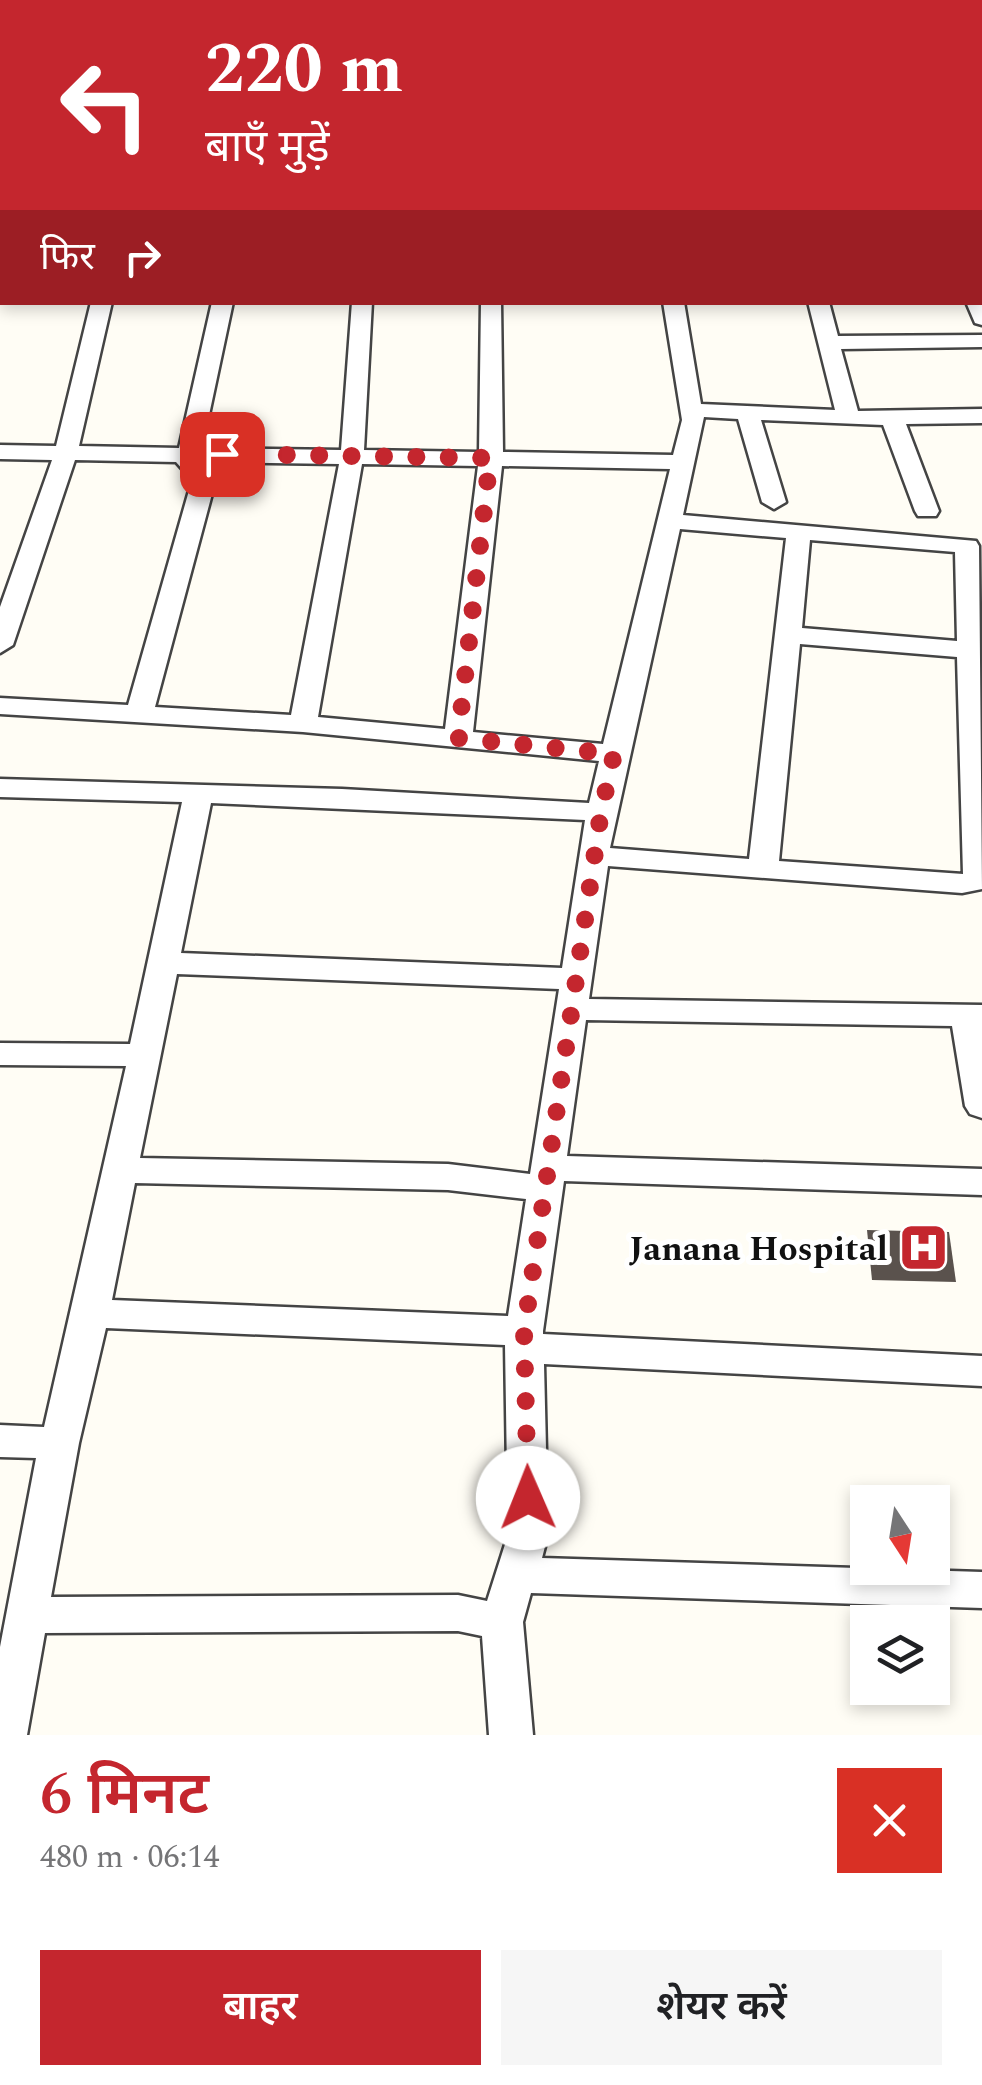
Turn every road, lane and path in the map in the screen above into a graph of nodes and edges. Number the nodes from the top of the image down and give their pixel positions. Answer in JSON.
{"nodes":[{"id":1,"x":101,"y":305,"type":"edge"},
{"id":2,"x":221,"y":305,"type":"edge"},
{"id":3,"x":362,"y":305,"type":"edge"},
{"id":4,"x":491,"y":305,"type":"edge"},
{"id":5,"x":674,"y":305,"type":"edge"},
{"id":6,"x":819,"y":305,"type":"edge"},
{"id":7,"x":982,"y":342,"type":"edge"},
{"id":8,"x":829,"y":343,"type":"junction"},
{"id":9,"x":691,"y":410,"type":"junction"},
{"id":10,"x":747,"y":412,"type":"junction"},
{"id":11,"x":982,"y":416,"type":"edge"},
{"id":12,"x":848,"y":417,"type":"junction"},
{"id":13,"x":892,"y":418,"type":"junction"},
{"id":14,"x":0,"y":452,"type":"edge"},
{"id":15,"x":66,"y":452,"type":"junction"},
{"id":16,"x":190,"y":453,"type":"junction"},
{"id":17,"x":352,"y":456,"type":"junction"},
{"id":18,"x":490,"y":458,"type":"junction"},
{"id":19,"x":683,"y":462,"type":"junction"},
{"id":20,"x":774,"y":502,"type":"dead end"},
{"id":21,"x":926,"y":511,"type":"dead end"},
{"id":22,"x":669,"y":522,"type":"junction"},
{"id":23,"x":798,"y":532,"type":"junction"},
{"id":24,"x":786,"y":636,"type":"junction"},
{"id":25,"x":0,"y":644,"type":"edge"},
{"id":26,"x":970,"y":650,"type":"junction"},
{"id":27,"x":0,"y":706,"type":"edge"},
{"id":28,"x":138,"y":716,"type":"junction"},
{"id":29,"x":303,"y":724,"type":"junction"},
{"id":30,"x":458,"y":738,"type":"junction"},
{"id":31,"x":614,"y":754,"type":"junction"},
{"id":32,"x":0,"y":788,"type":"edge"},
{"id":33,"x":198,"y":796,"type":"junction"},
{"id":34,"x":601,"y":812,"type":"junction"},
{"id":35,"x":594,"y":856,"type":"junction"},
{"id":36,"x":763,"y":869,"type":"junction"},
{"id":37,"x":980,"y":881,"type":"edge"},
{"id":38,"x":163,"y":963,"type":"junction"},
{"id":39,"x":574,"y":994,"type":"junction"},
{"id":40,"x":974,"y":1016,"type":"edge"},
{"id":41,"x":0,"y":1054,"type":"edge"},
{"id":42,"x":143,"y":1055,"type":"junction"},
{"id":43,"x":982,"y":1106,"type":"edge"},
{"id":44,"x":121,"y":1170,"type":"junction"},
{"id":45,"x":547,"y":1178,"type":"junction"},
{"id":46,"x":982,"y":1182,"type":"edge"},
{"id":47,"x":91,"y":1313,"type":"junction"},
{"id":48,"x":524,"y":1340,"type":"junction"},
{"id":49,"x":982,"y":1371,"type":"edge"},
{"id":50,"x":0,"y":1442,"type":"edge"},
{"id":51,"x":59,"y":1443,"type":"junction"},
{"id":52,"x":516,"y":1575,"type":"junction"},
{"id":53,"x":982,"y":1590,"type":"edge"},
{"id":54,"x":29,"y":1614,"type":"junction"},
{"id":55,"x":502,"y":1622,"type":"junction"},
{"id":56,"x":4,"y":1735,"type":"edge"},
{"id":57,"x":511,"y":1735,"type":"edge"}],
"edges":[{"from":1,"to":15,"type":"street"},
{"from":2,"to":16,"type":"street"},
{"from":3,"to":17,"type":"street"},
{"from":4,"to":18,"type":"street"},
{"from":5,"to":9,"type":"street"},
{"from":6,"to":8,"type":"street"},
{"from":7,"to":8,"type":"street"},
{"from":8,"to":12,"type":"street"},
{"from":9,"to":10,"type":"street"},
{"from":9,"to":19,"type":"street"},
{"from":10,"to":12,"type":"street"},
{"from":10,"to":20,"type":"street"},
{"from":11,"to":13,"type":"street"},
{"from":12,"to":13,"type":"street"},
{"from":13,"to":21,"type":"street"},
{"from":14,"to":15,"type":"street"},
{"from":15,"to":16,"type":"street"},
{"from":15,"to":25,"type":"street"},
{"from":16,"to":17,"type":"street"},
{"from":16,"to":28,"type":"street"},
{"from":17,"to":18,"type":"street"},
{"from":17,"to":29,"type":"street"},
{"from":18,"to":19,"type":"street"},
{"from":18,"to":30,"type":"street"},
{"from":19,"to":22,"type":"street"},
{"from":22,"to":23,"type":"street"},
{"from":22,"to":31,"type":"street"},
{"from":23,"to":24,"type":"street"},
{"from":23,"to":26,"type":"street"},
{"from":24,"to":26,"type":"street"},
{"from":24,"to":36,"type":"street"},
{"from":26,"to":37,"type":"street"},
{"from":27,"to":28,"type":"street"},
{"from":28,"to":29,"type":"street"},
{"from":29,"to":30,"type":"street"},
{"from":30,"to":31,"type":"street"},
{"from":31,"to":34,"type":"street"},
{"from":32,"to":33,"type":"street"},
{"from":33,"to":34,"type":"street"},
{"from":33,"to":38,"type":"street"},
{"from":34,"to":35,"type":"street"},
{"from":35,"to":36,"type":"street"},
{"from":35,"to":39,"type":"street"},
{"from":36,"to":37,"type":"street"},
{"from":38,"to":39,"type":"street"},
{"from":38,"to":42,"type":"street"},
{"from":39,"to":40,"type":"street"},
{"from":39,"to":45,"type":"street"},
{"from":40,"to":43,"type":"street"},
{"from":41,"to":42,"type":"street"},
{"from":42,"to":44,"type":"street"},
{"from":44,"to":45,"type":"street"},
{"from":44,"to":47,"type":"street"},
{"from":45,"to":46,"type":"street"},
{"from":45,"to":48,"type":"street"},
{"from":47,"to":48,"type":"street"},
{"from":47,"to":51,"type":"street"},
{"from":48,"to":49,"type":"street"},
{"from":48,"to":52,"type":"street"},
{"from":50,"to":51,"type":"street"},
{"from":51,"to":54,"type":"street"},
{"from":52,"to":53,"type":"street"},
{"from":52,"to":55,"type":"street"},
{"from":54,"to":55,"type":"street"},
{"from":54,"to":56,"type":"street"},
{"from":55,"to":57,"type":"street"}]}
